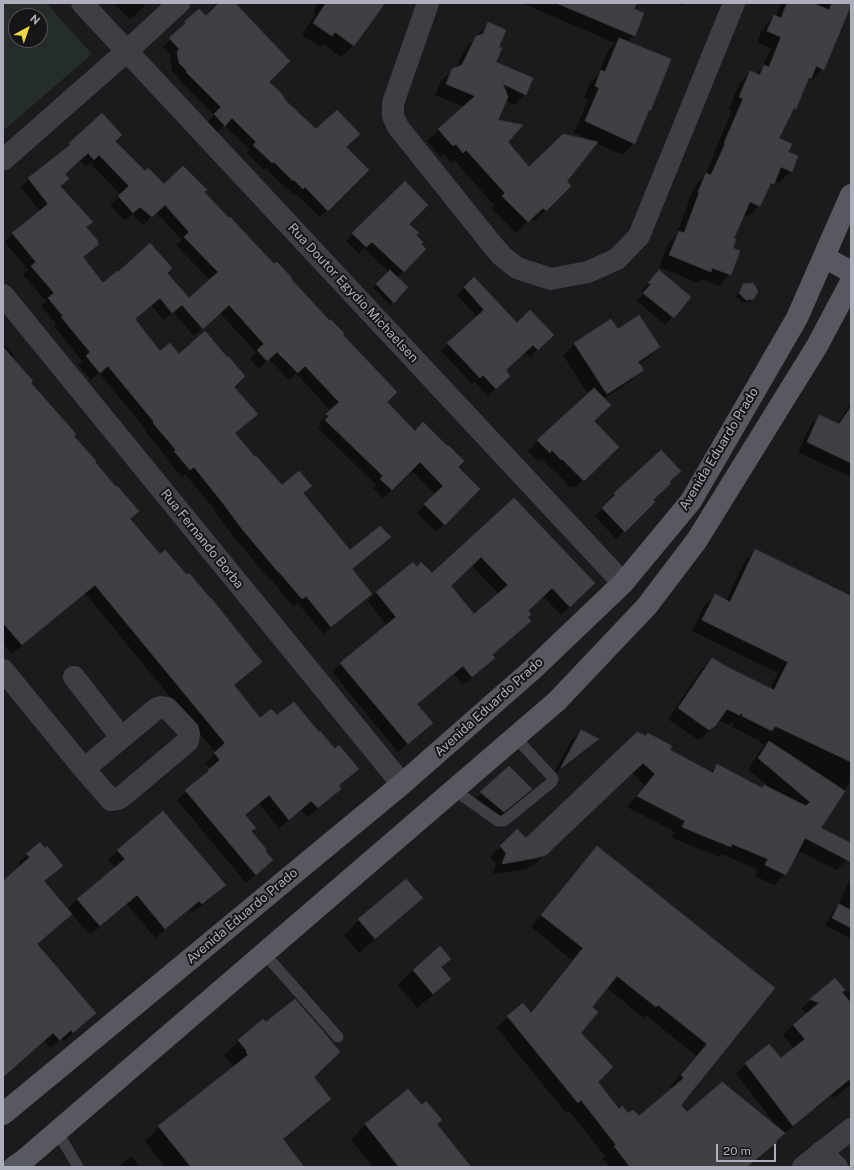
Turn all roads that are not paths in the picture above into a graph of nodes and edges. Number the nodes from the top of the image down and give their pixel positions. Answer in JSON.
{"nodes":[{"id":1,"x":82,"y":3,"type":"edge"},
{"id":2,"x":179,"y":3,"type":"edge"},
{"id":3,"x":428,"y":3,"type":"edge"},
{"id":4,"x":734,"y":3,"type":"edge"},
{"id":5,"x":127,"y":51,"type":"junction"},
{"id":6,"x":3,"y":160,"type":"edge"},
{"id":7,"x":851,"y":195,"type":"edge"},
{"id":8,"x":824,"y":256,"type":"junction"},
{"id":9,"x":851,"y":272,"type":"edge"},
{"id":10,"x":851,"y":282,"type":"edge"},
{"id":11,"x":3,"y":295,"type":"edge"},
{"id":12,"x":623,"y":582,"type":"junction"},
{"id":13,"x":3,"y":670,"type":"edge"},
{"id":14,"x":74,"y":677,"type":"dead end"},
{"id":15,"x":122,"y":737,"type":"junction"},
{"id":16,"x":515,"y":737,"type":"junction"},
{"id":17,"x":84,"y":769,"type":"junction"},
{"id":18,"x":402,"y":784,"type":"junction"},
{"id":19,"x":454,"y":790,"type":"junction"},
{"id":20,"x":264,"y":954,"type":"junction"},
{"id":21,"x":338,"y":1037,"type":"dead end"},
{"id":22,"x":3,"y":1114,"type":"edge"},
{"id":23,"x":851,"y":1129,"type":"edge"},
{"id":24,"x":57,"y":1132,"type":"junction"},
{"id":25,"x":821,"y":1152,"type":"junction"},
{"id":26,"x":14,"y":1167,"type":"edge"},
{"id":27,"x":78,"y":1167,"type":"edge"},
{"id":28,"x":803,"y":1167,"type":"edge"},
{"id":29,"x":837,"y":1167,"type":"edge"}],
"edges":[{"from":1,"to":5,"type":"street","name":"Rua Doutor Egydio Michaelsen"},
{"from":2,"to":5,"type":"street"},
{"from":3,"to":4,"type":"street"},
{"from":5,"to":6,"type":"street"},
{"from":5,"to":12,"type":"street","name":"Rua Doutor Egydio Michaelsen"},
{"from":7,"to":8,"type":"main road","name":"Avenida Eduardo Prado"},
{"from":8,"to":9,"type":"main road"},
{"from":8,"to":12,"type":"main road","name":"Avenida Eduardo Prado"},
{"from":10,"to":16,"type":"main road"},
{"from":11,"to":18,"type":"street","name":"Rua Fernando Borba"},
{"from":12,"to":18,"type":"main road","name":"Avenida Eduardo Prado"},
{"from":13,"to":17,"type":"street"},
{"from":14,"to":15,"type":"street"},
{"from":15,"to":17,"type":"street"},
{"from":15,"to":17,"type":"street"},
{"from":16,"to":19,"type":"main road"},
{"from":16,"to":19,"type":"lane"},
{"from":18,"to":22,"type":"main road","name":"Avenida Eduardo Prado"},
{"from":19,"to":20,"type":"main road"},
{"from":20,"to":21,"type":"lane"},
{"from":20,"to":24,"type":"main road"},
{"from":23,"to":25,"type":"street"},
{"from":24,"to":26,"type":"main road"},
{"from":24,"to":27,"type":"lane"},
{"from":25,"to":28,"type":"street"},
{"from":25,"to":29,"type":"street"}]}
